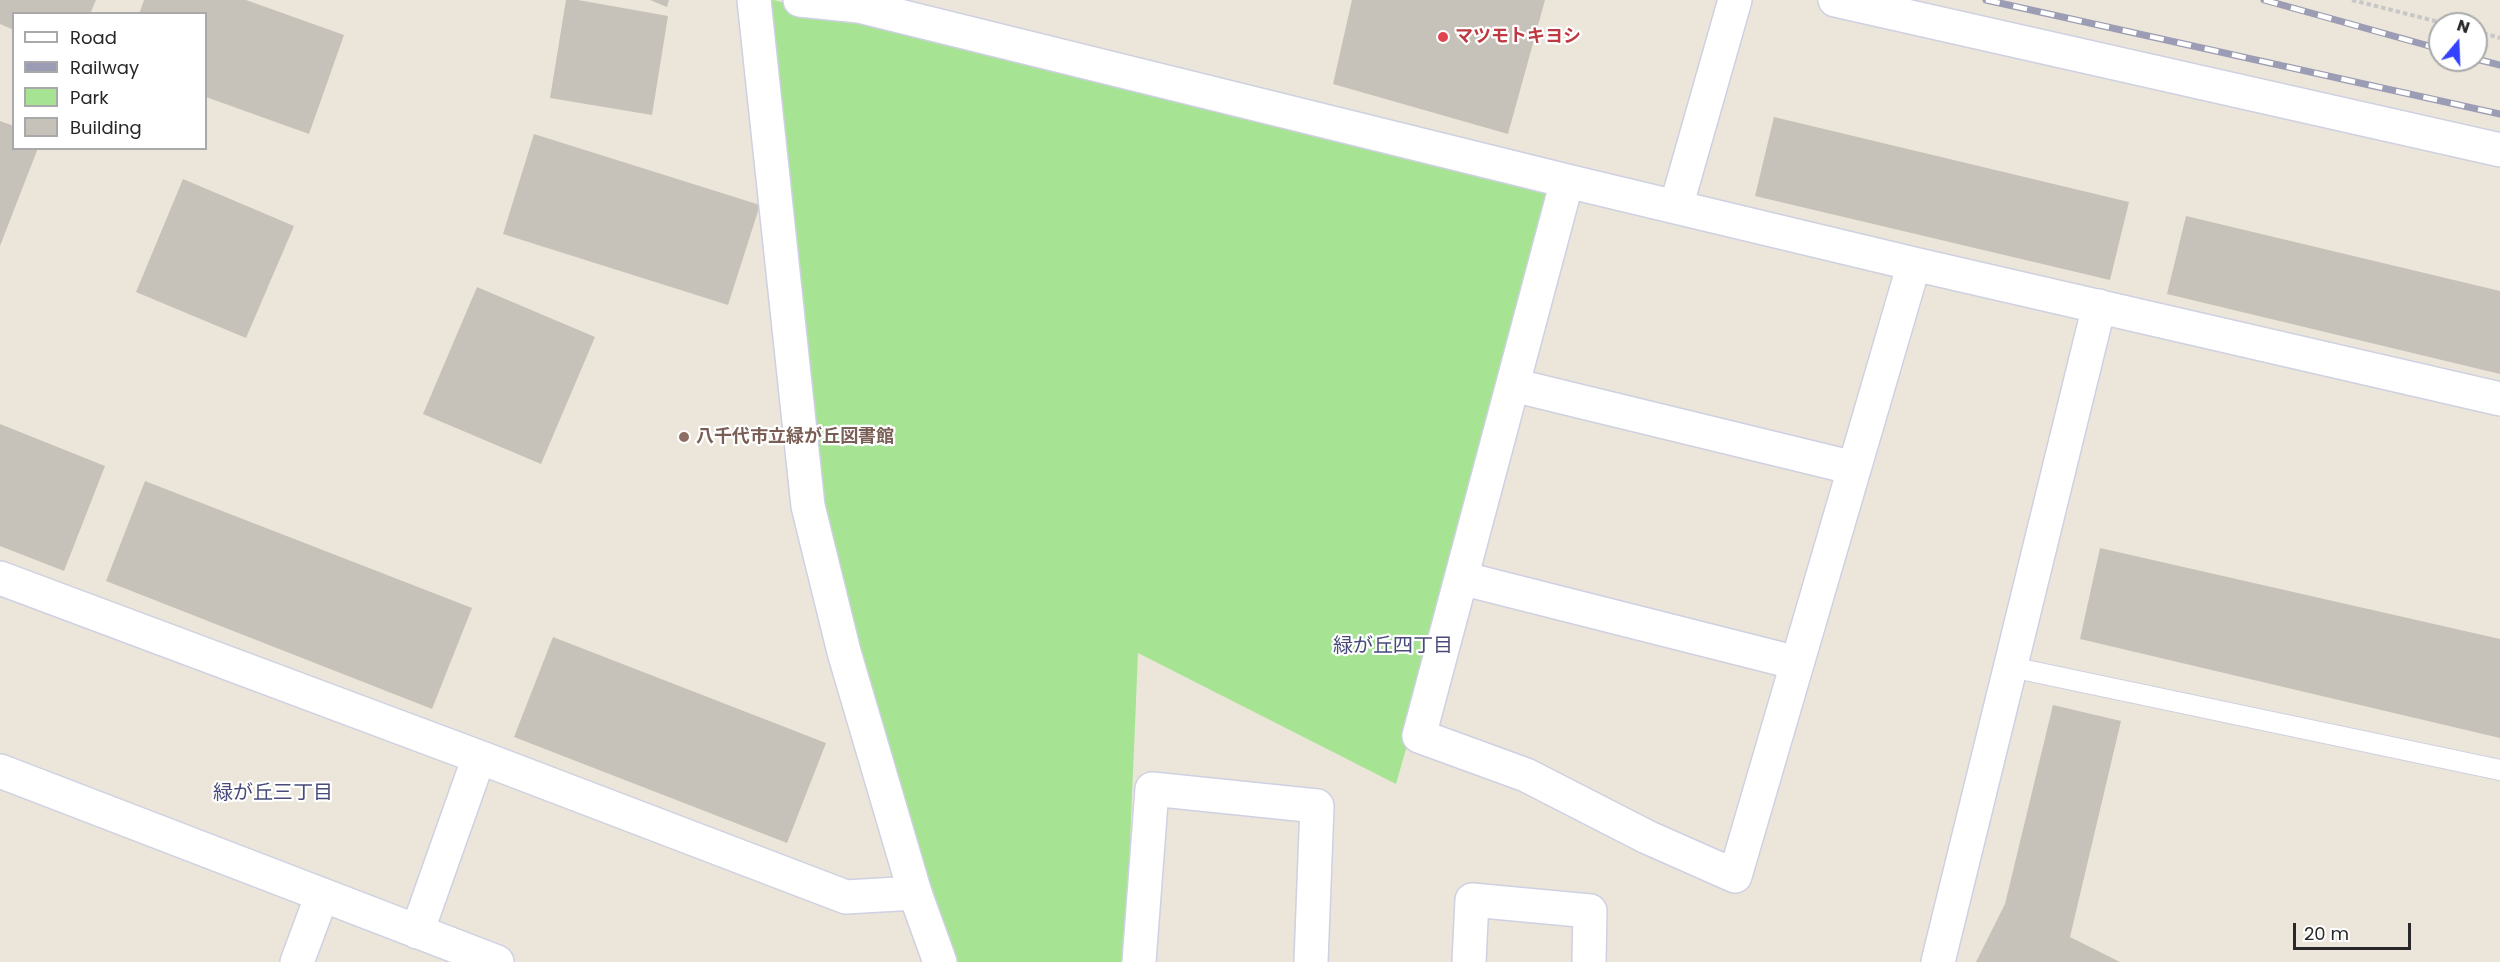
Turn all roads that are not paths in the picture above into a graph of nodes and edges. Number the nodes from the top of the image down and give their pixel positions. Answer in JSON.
{"nodes":[{"id":1,"x":754,"y":0,"type":"edge"},
{"id":2,"x":800,"y":0,"type":"edge"},
{"id":3,"x":1735,"y":0,"type":"edge"},
{"id":4,"x":1835,"y":0,"type":"edge"},
{"id":5,"x":2500,"y":150,"type":"edge"},
{"id":6,"x":1567,"y":181,"type":"junction"},
{"id":7,"x":1676,"y":207,"type":"junction"},
{"id":8,"x":1914,"y":264,"type":"junction"},
{"id":9,"x":2099,"y":306,"type":"junction"},
{"id":10,"x":1513,"y":384,"type":"junction"},
{"id":11,"x":2500,"y":399,"type":"edge"},
{"id":12,"x":1854,"y":468,"type":"junction"},
{"id":13,"x":0,"y":578,"type":"edge"},
{"id":14,"x":1461,"y":578,"type":"junction"},
{"id":15,"x":1797,"y":663,"type":"junction"},
{"id":16,"x":2011,"y":668,"type":"junction"},
{"id":17,"x":479,"y":757,"type":"junction"},
{"id":18,"x":2500,"y":770,"type":"edge"},
{"id":19,"x":0,"y":771,"type":"edge"},
{"id":20,"x":915,"y":893,"type":"junction"},
{"id":21,"x":322,"y":895,"type":"junction"},
{"id":22,"x":417,"y":932,"type":"junction"},
{"id":23,"x":297,"y":962,"type":"edge"},
{"id":24,"x":497,"y":962,"type":"edge"},
{"id":25,"x":940,"y":962,"type":"edge"},
{"id":26,"x":1139,"y":962,"type":"edge"},
{"id":27,"x":1311,"y":962,"type":"edge"},
{"id":28,"x":1469,"y":962,"type":"edge"},
{"id":29,"x":1590,"y":962,"type":"edge"},
{"id":30,"x":1938,"y":962,"type":"edge"}],
"edges":[{"from":1,"to":20,"type":"street"},
{"from":2,"to":6,"type":"street"},
{"from":3,"to":7,"type":"street"},
{"from":4,"to":5,"type":"street"},
{"from":6,"to":7,"type":"street"},
{"from":6,"to":10,"type":"street"},
{"from":7,"to":8,"type":"street"},
{"from":8,"to":9,"type":"street"},
{"from":8,"to":12,"type":"street"},
{"from":9,"to":11,"type":"street"},
{"from":9,"to":16,"type":"street"},
{"from":10,"to":12,"type":"street"},
{"from":10,"to":14,"type":"street"},
{"from":12,"to":15,"type":"street"},
{"from":13,"to":17,"type":"street"},
{"from":14,"to":15,"type":"street"},
{"from":14,"to":15,"type":"street"},
{"from":16,"to":18,"type":"lane"},
{"from":16,"to":30,"type":"street"},
{"from":17,"to":20,"type":"street"},
{"from":17,"to":22,"type":"street"},
{"from":19,"to":21,"type":"street"},
{"from":20,"to":25,"type":"street"},
{"from":21,"to":22,"type":"street"},
{"from":21,"to":23,"type":"street"},
{"from":22,"to":24,"type":"street"},
{"from":26,"to":27,"type":"street"},
{"from":28,"to":29,"type":"street"}]}
